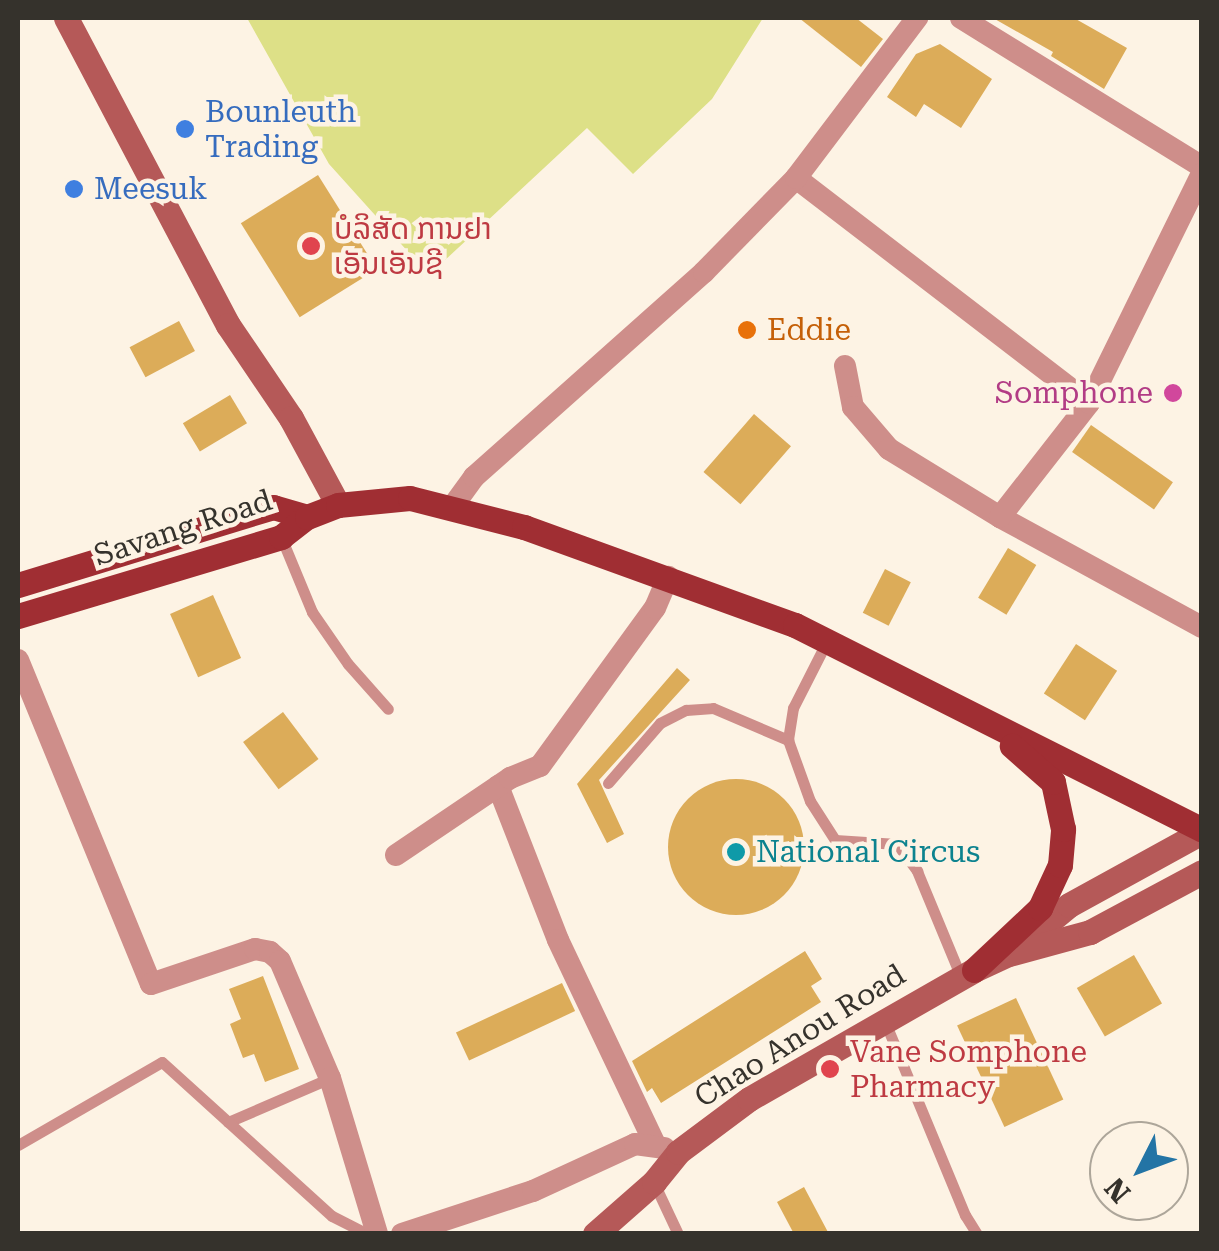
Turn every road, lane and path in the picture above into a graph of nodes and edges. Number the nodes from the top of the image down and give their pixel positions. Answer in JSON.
{"nodes":[{"id":1,"x":66,"y":18,"type":"edge"},
{"id":2,"x":917,"y":18,"type":"edge"},
{"id":3,"x":965,"y":18,"type":"edge"},
{"id":4,"x":1202,"y":170,"type":"edge"},
{"id":5,"x":796,"y":178,"type":"junction"},
{"id":6,"x":845,"y":366,"type":"dead end"},
{"id":7,"x":1090,"y":403,"type":"junction"},
{"id":8,"x":338,"y":505,"type":"junction"},
{"id":9,"x":453,"y":506,"type":"junction"},
{"id":10,"x":307,"y":517,"type":"junction"},
{"id":11,"x":1000,"y":517,"type":"junction"},
{"id":12,"x":281,"y":536,"type":"junction"},
{"id":13,"x":668,"y":577,"type":"junction"},
{"id":14,"x":18,"y":585,"type":"edge"},
{"id":15,"x":18,"y":616,"type":"edge"},
{"id":16,"x":1202,"y":627,"type":"edge"},
{"id":17,"x":827,"y":641,"type":"junction"},
{"id":18,"x":18,"y":660,"type":"edge"},
{"id":19,"x":956,"y":705,"type":"junction"},
{"id":20,"x":388,"y":709,"type":"dead end"},
{"id":21,"x":788,"y":740,"type":"junction"},
{"id":22,"x":608,"y":783,"type":"dead end"},
{"id":23,"x":498,"y":786,"type":"junction"},
{"id":24,"x":1202,"y":831,"type":"edge"},
{"id":25,"x":396,"y":854,"type":"dead end"},
{"id":26,"x":1202,"y":872,"type":"edge"},
{"id":27,"x":1009,"y":954,"type":"junction"},
{"id":28,"x":968,"y":974,"type":"junction"},
{"id":29,"x":884,"y":1018,"type":"junction"},
{"id":30,"x":330,"y":1078,"type":"junction"},
{"id":31,"x":228,"y":1122,"type":"junction"},
{"id":32,"x":18,"y":1144,"type":"edge"},
{"id":33,"x":667,"y":1148,"type":"junction"},
{"id":34,"x":654,"y":1182,"type":"junction"},
{"id":35,"x":366,"y":1234,"type":"edge"},
{"id":36,"x":377,"y":1234,"type":"edge"},
{"id":37,"x":402,"y":1234,"type":"edge"},
{"id":38,"x":595,"y":1234,"type":"edge"},
{"id":39,"x":678,"y":1234,"type":"edge"},
{"id":40,"x":977,"y":1234,"type":"edge"}],
"edges":[{"from":1,"to":8,"type":"street"},
{"from":2,"to":5,"type":"street"},
{"from":3,"to":4,"type":"street"},
{"from":4,"to":7,"type":"street"},
{"from":5,"to":7,"type":"street"},
{"from":5,"to":9,"type":"street"},
{"from":6,"to":11,"type":"street"},
{"from":7,"to":11,"type":"street"},
{"from":8,"to":9,"type":"main road"},
{"from":8,"to":10,"type":"main road"},
{"from":9,"to":13,"type":"main road"},
{"from":10,"to":12,"type":"main road","name":"Savang Road"},
{"from":10,"to":14,"type":"main road","name":"Savang Road"},
{"from":11,"to":16,"type":"street"},
{"from":12,"to":15,"type":"main road","name":"Savang Road"},
{"from":12,"to":20,"type":"lane"},
{"from":13,"to":17,"type":"main road"},
{"from":13,"to":23,"type":"street"},
{"from":17,"to":19,"type":"main road"},
{"from":17,"to":21,"type":"lane"},
{"from":18,"to":30,"type":"street"},
{"from":19,"to":24,"type":"main road"},
{"from":19,"to":28,"type":"main road"},
{"from":21,"to":22,"type":"lane"},
{"from":21,"to":28,"type":"lane"},
{"from":23,"to":25,"type":"street"},
{"from":23,"to":33,"type":"street"},
{"from":24,"to":27,"type":"street","name":"Chao Anou Road"},
{"from":26,"to":27,"type":"street","name":"Chao Anou Road"},
{"from":27,"to":28,"type":"street","name":"Chao Anou Road"},
{"from":28,"to":29,"type":"street","name":"Chao Anou Road"},
{"from":29,"to":33,"type":"street","name":"Chao Anou Road"},
{"from":29,"to":40,"type":"lane"},
{"from":30,"to":31,"type":"lane"},
{"from":30,"to":36,"type":"street"},
{"from":31,"to":32,"type":"lane"},
{"from":31,"to":35,"type":"lane"},
{"from":33,"to":34,"type":"street","name":"Chao Anou Road"},
{"from":33,"to":37,"type":"street"},
{"from":34,"to":38,"type":"street","name":"Chao Anou Road"},
{"from":34,"to":39,"type":"lane"}]}
